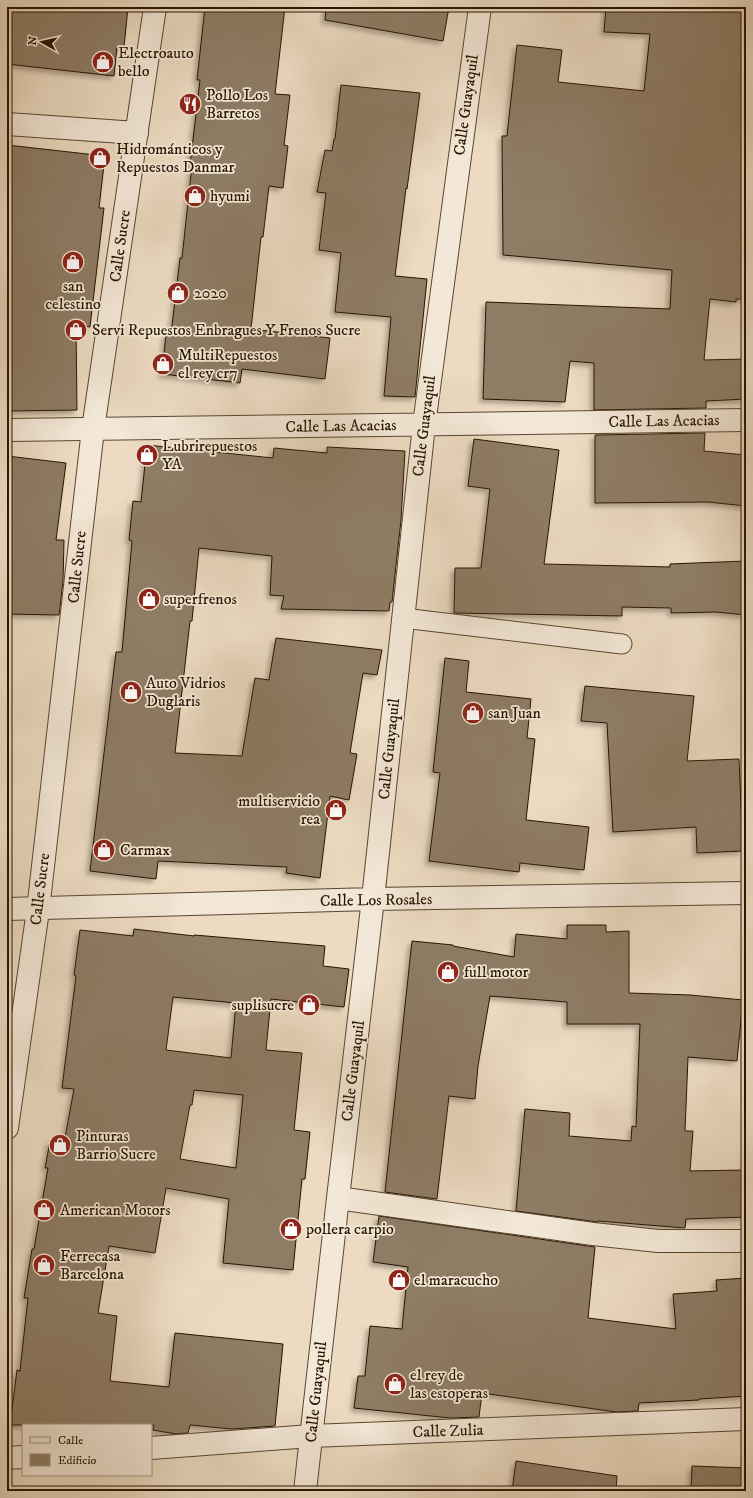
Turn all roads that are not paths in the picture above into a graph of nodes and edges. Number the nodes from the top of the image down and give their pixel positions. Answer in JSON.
{"nodes":[{"id":1,"x":155,"y":7,"type":"edge"},
{"id":2,"x":480,"y":7,"type":"edge"},
{"id":3,"x":7,"y":124,"type":"edge"},
{"id":4,"x":137,"y":133,"type":"junction"},
{"id":5,"x":746,"y":420,"type":"edge"},
{"id":6,"x":424,"y":425,"type":"junction"},
{"id":7,"x":93,"y":429,"type":"junction"},
{"id":8,"x":7,"y":430,"type":"edge"},
{"id":9,"x":403,"y":618,"type":"junction"},
{"id":10,"x":622,"y":644,"type":"dead end"},
{"id":11,"x":746,"y":893,"type":"edge"},
{"id":12,"x":373,"y":900,"type":"junction"},
{"id":13,"x":7,"y":909,"type":"edge"},
{"id":14,"x":38,"y":910,"type":"junction"},
{"id":15,"x":7,"y":1128,"type":"edge"},
{"id":16,"x":338,"y":1198,"type":"junction"},
{"id":17,"x":746,"y":1241,"type":"edge"},
{"id":18,"x":746,"y":1419,"type":"edge"},
{"id":19,"x":312,"y":1436,"type":"junction"},
{"id":20,"x":152,"y":1448,"type":"edge"},
{"id":21,"x":22,"y":1457,"type":"edge"},
{"id":22,"x":7,"y":1458,"type":"edge"},
{"id":23,"x":305,"y":1491,"type":"edge"}],
"edges":[{"from":1,"to":4,"type":"street","name":"Calle Sucre"},
{"from":2,"to":6,"type":"street","name":"Calle Guayaquil"},
{"from":3,"to":4,"type":"street"},
{"from":4,"to":7,"type":"street","name":"Calle Sucre"},
{"from":5,"to":6,"type":"street","name":"Calle Las Acacias"},
{"from":6,"to":7,"type":"street","name":"Calle Las Acacias"},
{"from":6,"to":9,"type":"street","name":"Calle Guayaquil"},
{"from":7,"to":8,"type":"street","name":"Calle Las Acacias"},
{"from":7,"to":14,"type":"street","name":"Calle Sucre"},
{"from":9,"to":10,"type":"lane"},
{"from":9,"to":12,"type":"street","name":"Calle Guayaquil"},
{"from":11,"to":12,"type":"street","name":"Calle Los Rosales"},
{"from":12,"to":14,"type":"street","name":"Calle Los Rosales"},
{"from":12,"to":16,"type":"street","name":"Calle Guayaquil"},
{"from":13,"to":14,"type":"street","name":"Calle Los Rosales"},
{"from":14,"to":15,"type":"street","name":"Calle Sucre"},
{"from":16,"to":17,"type":"street"},
{"from":16,"to":19,"type":"street","name":"Calle Guayaquil"},
{"from":18,"to":19,"type":"street","name":"Calle Zulia"},
{"from":19,"to":20,"type":"street","name":"Calle Zulia"},
{"from":19,"to":23,"type":"street","name":"Calle Guayaquil"},
{"from":21,"to":22,"type":"street"}]}
